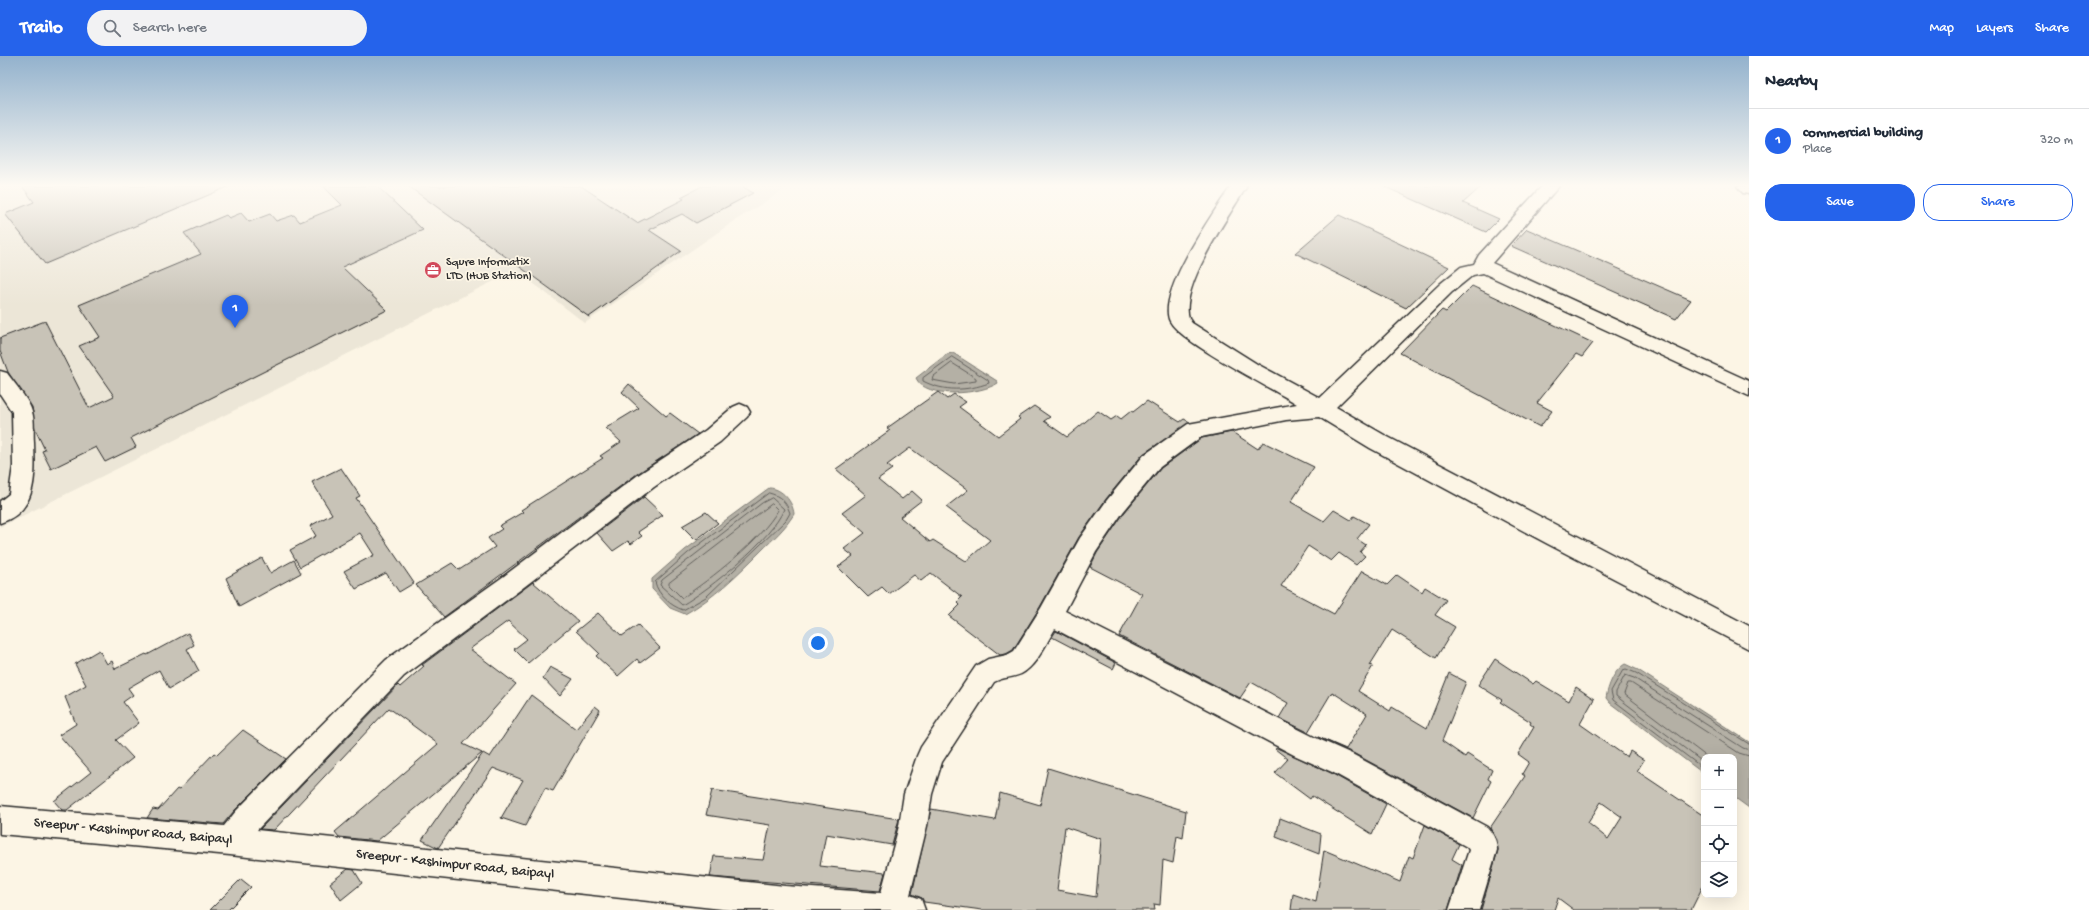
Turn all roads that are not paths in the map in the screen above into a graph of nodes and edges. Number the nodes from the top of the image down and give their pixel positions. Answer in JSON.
{"nodes":[{"id":1,"x":1215,"y":226,"type":"edge"},
{"id":2,"x":1515,"y":226,"type":"edge"},
{"id":3,"x":1485,"y":267,"type":"junction"},
{"id":4,"x":0,"y":378,"type":"edge"},
{"id":5,"x":1749,"y":389,"type":"edge"},
{"id":6,"x":1322,"y":409,"type":"junction"},
{"id":7,"x":740,"y":412,"type":"dead end"},
{"id":8,"x":0,"y":514,"type":"edge"},
{"id":9,"x":1050,"y":615,"type":"junction"},
{"id":10,"x":1749,"y":638,"type":"edge"},
{"id":11,"x":0,"y":820,"type":"edge"},
{"id":12,"x":230,"y":841,"type":"junction"},
{"id":13,"x":782,"y":906,"type":"edge"},
{"id":14,"x":901,"y":909,"type":"edge"},
{"id":15,"x":1464,"y":910,"type":"edge"}],
"edges":[{"from":1,"to":6,"type":"street"},
{"from":2,"to":3,"type":"street"},
{"from":3,"to":5,"type":"street"},
{"from":3,"to":6,"type":"street"},
{"from":4,"to":8,"type":"street"},
{"from":6,"to":9,"type":"street"},
{"from":6,"to":10,"type":"street"},
{"from":7,"to":12,"type":"street"},
{"from":9,"to":14,"type":"street"},
{"from":9,"to":15,"type":"street"},
{"from":11,"to":12,"type":"street","name":"Sreepur - Kashimpur Road, Baipayl"},
{"from":12,"to":13,"type":"street","name":"Sreepur - Kashimpur Road, Baipayl"},
{"from":13,"to":14,"type":"street","name":"Sreepur - Kashimpur Road, Baipayl"}]}
